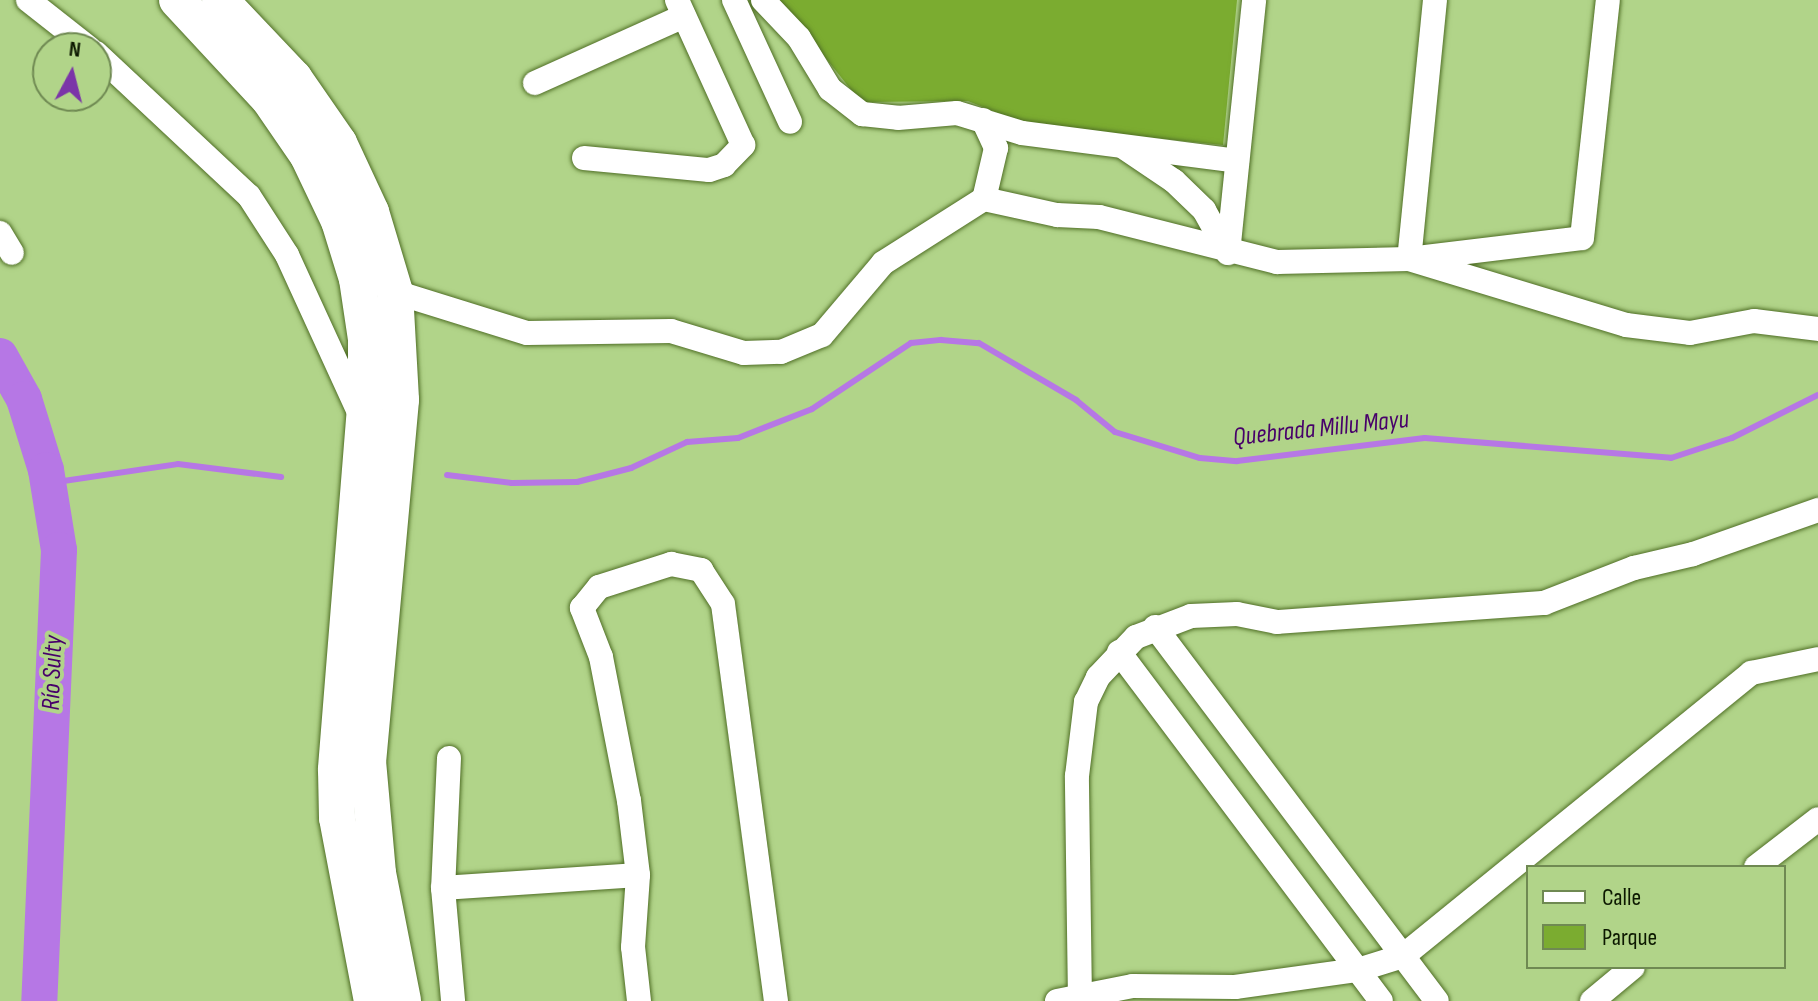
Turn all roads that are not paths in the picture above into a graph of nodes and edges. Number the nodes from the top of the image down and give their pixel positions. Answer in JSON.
{"nodes":[{"id":1,"x":28,"y":0,"type":"edge"},
{"id":2,"x":177,"y":0,"type":"edge"},
{"id":3,"x":220,"y":0,"type":"edge"},
{"id":4,"x":734,"y":0,"type":"edge"},
{"id":5,"x":763,"y":0,"type":"edge"},
{"id":6,"x":1254,"y":0,"type":"edge"},
{"id":7,"x":1435,"y":0,"type":"edge"},
{"id":8,"x":1608,"y":0,"type":"edge"},
{"id":9,"x":681,"y":8,"type":"edge"},
{"id":10,"x":69,"y":32,"type":"edge"},
{"id":11,"x":112,"y":68,"type":"edge"},
{"id":12,"x":535,"y":83,"type":"dead end"},
{"id":13,"x":983,"y":120,"type":"junction"},
{"id":14,"x":790,"y":122,"type":"dead end"},
{"id":15,"x":1116,"y":143,"type":"junction"},
{"id":16,"x":584,"y":158,"type":"dead end"},
{"id":17,"x":1237,"y":161,"type":"junction"},
{"id":18,"x":984,"y":199,"type":"junction"},
{"id":19,"x":1228,"y":253,"type":"junction"},
{"id":20,"x":1409,"y":259,"type":"junction"},
{"id":21,"x":395,"y":292,"type":"junction"},
{"id":22,"x":1818,"y":329,"type":"edge"},
{"id":23,"x":363,"y":421,"type":"junction"},
{"id":24,"x":1818,"y":510,"type":"edge"},
{"id":25,"x":1155,"y":627,"type":"junction"},
{"id":26,"x":1119,"y":652,"type":"junction"},
{"id":27,"x":1818,"y":659,"type":"edge"},
{"id":28,"x":449,"y":758,"type":"dead end"},
{"id":29,"x":1818,"y":819,"type":"edge"},
{"id":30,"x":1759,"y":865,"type":"edge"},
{"id":31,"x":638,"y":875,"type":"junction"},
{"id":32,"x":443,"y":888,"type":"junction"},
{"id":33,"x":1403,"y":956,"type":"junction"},
{"id":34,"x":1631,"y":969,"type":"edge"},
{"id":35,"x":1358,"y":970,"type":"junction"},
{"id":36,"x":1239,"y":994,"type":"edge"},
{"id":37,"x":1080,"y":997,"type":"edge"},
{"id":38,"x":372,"y":1001,"type":"edge"},
{"id":39,"x":403,"y":1001,"type":"edge"},
{"id":40,"x":453,"y":1001,"type":"edge"},
{"id":41,"x":639,"y":1001,"type":"edge"},
{"id":42,"x":776,"y":1001,"type":"edge"},
{"id":43,"x":1057,"y":1001,"type":"edge"},
{"id":44,"x":1381,"y":1001,"type":"edge"},
{"id":45,"x":1437,"y":1001,"type":"edge"},
{"id":46,"x":1592,"y":1001,"type":"edge"}],
"edges":[{"from":1,"to":10,"type":"street"},
{"from":2,"to":23,"type":"highway"},
{"from":3,"to":21,"type":"highway"},
{"from":4,"to":14,"type":"street"},
{"from":5,"to":13,"type":"street"},
{"from":6,"to":17,"type":"street"},
{"from":7,"to":20,"type":"street"},
{"from":8,"to":20,"type":"street"},
{"from":9,"to":12,"type":"street"},
{"from":9,"to":16,"type":"street"},
{"from":11,"to":23,"type":"street"},
{"from":13,"to":15,"type":"street"},
{"from":13,"to":18,"type":"street"},
{"from":15,"to":17,"type":"street"},
{"from":15,"to":19,"type":"street"},
{"from":17,"to":19,"type":"street"},
{"from":18,"to":19,"type":"street"},
{"from":18,"to":21,"type":"street"},
{"from":19,"to":20,"type":"street"},
{"from":20,"to":22,"type":"street"},
{"from":21,"to":39,"type":"highway"},
{"from":23,"to":38,"type":"highway"},
{"from":24,"to":25,"type":"street"},
{"from":25,"to":26,"type":"street"},
{"from":25,"to":33,"type":"street"},
{"from":26,"to":35,"type":"street"},
{"from":26,"to":37,"type":"street"},
{"from":27,"to":33,"type":"street"},
{"from":28,"to":32,"type":"street"},
{"from":29,"to":30,"type":"street"},
{"from":31,"to":32,"type":"street"},
{"from":31,"to":41,"type":"street"},
{"from":31,"to":42,"type":"street"},
{"from":32,"to":40,"type":"street"},
{"from":33,"to":35,"type":"street"},
{"from":33,"to":45,"type":"street"},
{"from":34,"to":46,"type":"street"},
{"from":35,"to":36,"type":"street"},
{"from":35,"to":44,"type":"street"},
{"from":36,"to":37,"type":"street"},
{"from":37,"to":43,"type":"street"}]}
